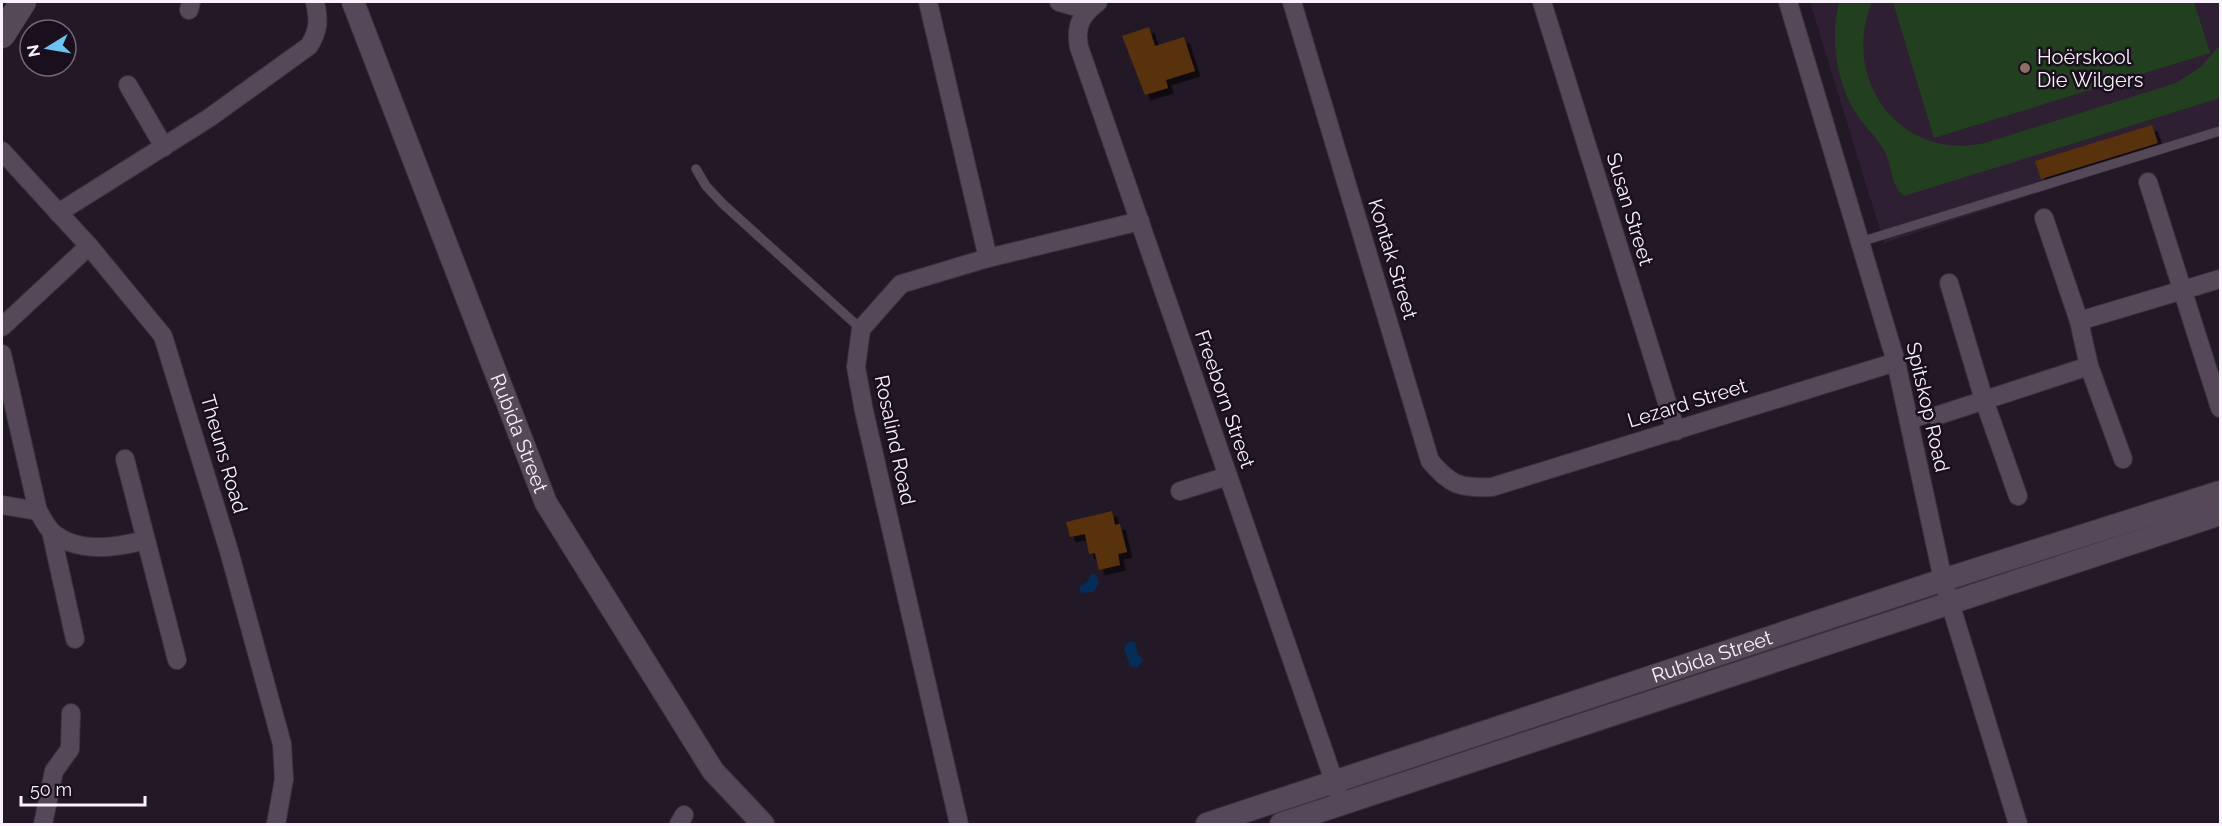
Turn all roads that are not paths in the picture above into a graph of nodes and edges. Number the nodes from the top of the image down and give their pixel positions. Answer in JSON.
{"nodes":[{"id":1,"x":24,"y":2,"type":"edge"},
{"id":2,"x":315,"y":2,"type":"edge"},
{"id":3,"x":353,"y":2,"type":"edge"},
{"id":4,"x":928,"y":2,"type":"edge"},
{"id":5,"x":1059,"y":2,"type":"edge"},
{"id":6,"x":1293,"y":2,"type":"edge"},
{"id":7,"x":1542,"y":2,"type":"edge"},
{"id":8,"x":1788,"y":2,"type":"edge"},
{"id":9,"x":1093,"y":5,"type":"edge"},
{"id":10,"x":2,"y":34,"type":"edge"},
{"id":11,"x":128,"y":85,"type":"dead end"},
{"id":12,"x":2220,"y":130,"type":"edge"},
{"id":13,"x":164,"y":147,"type":"junction"},
{"id":14,"x":2,"y":151,"type":"edge"},
{"id":15,"x":696,"y":169,"type":"dead end"},
{"id":16,"x":2148,"y":182,"type":"dead end"},
{"id":17,"x":58,"y":213,"type":"junction"},
{"id":18,"x":2044,"y":218,"type":"dead end"},
{"id":19,"x":1140,"y":221,"type":"junction"},
{"id":20,"x":1860,"y":242,"type":"junction"},
{"id":21,"x":89,"y":246,"type":"junction"},
{"id":22,"x":988,"y":258,"type":"junction"},
{"id":23,"x":2220,"y":279,"type":"edge"},
{"id":24,"x":1949,"y":283,"type":"dead end"},
{"id":25,"x":2182,"y":290,"type":"junction"},
{"id":26,"x":2079,"y":321,"type":"junction"},
{"id":27,"x":2,"y":327,"type":"edge"},
{"id":28,"x":861,"y":329,"type":"junction"},
{"id":29,"x":2,"y":354,"type":"edge"},
{"id":30,"x":1896,"y":362,"type":"junction"},
{"id":31,"x":2089,"y":366,"type":"junction"},
{"id":32,"x":1984,"y":400,"type":"junction"},
{"id":33,"x":2220,"y":408,"type":"edge"},
{"id":34,"x":1936,"y":416,"type":"joint"},
{"id":35,"x":1911,"y":424,"type":"junction"},
{"id":36,"x":1676,"y":431,"type":"junction"},
{"id":37,"x":125,"y":459,"type":"dead end"},
{"id":38,"x":2123,"y":459,"type":"dead end"},
{"id":39,"x":1228,"y":476,"type":"junction"},
{"id":40,"x":1492,"y":487,"type":"joint"},
{"id":41,"x":1180,"y":491,"type":"dead end"},
{"id":42,"x":2220,"y":492,"type":"edge"},
{"id":43,"x":2018,"y":496,"type":"dead end"},
{"id":44,"x":2,"y":505,"type":"edge"},
{"id":45,"x":39,"y":511,"type":"junction"},
{"id":46,"x":2220,"y":514,"type":"edge"},
{"id":47,"x":51,"y":531,"type":"junction"},
{"id":48,"x":146,"y":540,"type":"junction"},
{"id":49,"x":1943,"y":580,"type":"junction"},
{"id":50,"x":1951,"y":604,"type":"junction"},
{"id":51,"x":75,"y":639,"type":"dead end"},
{"id":52,"x":177,"y":660,"type":"dead end"},
{"id":53,"x":71,"y":713,"type":"dead end"},
{"id":54,"x":1333,"y":782,"type":"junction"},
{"id":55,"x":1342,"y":804,"type":"junction"},
{"id":56,"x":43,"y":825,"type":"edge"},
{"id":57,"x":276,"y":825,"type":"edge"},
{"id":58,"x":763,"y":825,"type":"edge"},
{"id":59,"x":959,"y":825,"type":"edge"},
{"id":60,"x":1207,"y":825,"type":"edge"},
{"id":61,"x":1281,"y":825,"type":"edge"},
{"id":62,"x":2018,"y":825,"type":"edge"}],
"edges":[{"from":1,"to":10,"type":"main road"},
{"from":2,"to":13,"type":"street"},
{"from":3,"to":58,"type":"street","name":"Rubida Street"},
{"from":4,"to":22,"type":"street"},
{"from":5,"to":9,"type":"street"},
{"from":6,"to":40,"type":"street","name":"Kontak Street"},
{"from":7,"to":36,"type":"street","name":"Susan Street"},
{"from":8,"to":20,"type":"street","name":"Spitskop Road"},
{"from":9,"to":19,"type":"street","name":"Freeborn Street"},
{"from":11,"to":13,"type":"street"},
{"from":12,"to":20,"type":"lane"},
{"from":13,"to":17,"type":"street"},
{"from":14,"to":17,"type":"street","name":"Theuns Road"},
{"from":15,"to":28,"type":"lane"},
{"from":16,"to":25,"type":"street"},
{"from":17,"to":21,"type":"street","name":"Theuns Road"},
{"from":18,"to":26,"type":"street"},
{"from":19,"to":22,"type":"street"},
{"from":19,"to":39,"type":"street","name":"Freeborn Street"},
{"from":20,"to":30,"type":"street","name":"Spitskop Road"},
{"from":21,"to":27,"type":"street"},
{"from":21,"to":57,"type":"street","name":"Theuns Road"},
{"from":22,"to":28,"type":"street"},
{"from":23,"to":25,"type":"street"},
{"from":24,"to":32,"type":"street"},
{"from":25,"to":26,"type":"street"},
{"from":25,"to":33,"type":"street"},
{"from":26,"to":31,"type":"street"},
{"from":28,"to":59,"type":"street","name":"Rosalind Road"},
{"from":29,"to":45,"type":"street"},
{"from":30,"to":35,"type":"street","name":"Spitskop Road"},
{"from":30,"to":36,"type":"street","name":"Lezard Street"},
{"from":31,"to":32,"type":"street"},
{"from":31,"to":38,"type":"street"},
{"from":32,"to":34,"type":"street"},
{"from":32,"to":43,"type":"street"},
{"from":34,"to":35,"type":"lane"},
{"from":35,"to":49,"type":"street","name":"Spitskop Road"},
{"from":36,"to":40,"type":"street","name":"Lezard Street"},
{"from":37,"to":48,"type":"street"},
{"from":39,"to":41,"type":"street"},
{"from":39,"to":54,"type":"street","name":"Freeborn Street"},
{"from":42,"to":49,"type":"street","name":"Rubida Street"},
{"from":44,"to":45,"type":"street"},
{"from":45,"to":47,"type":"street"},
{"from":46,"to":50,"type":"street","name":"Rubida Street"},
{"from":47,"to":48,"type":"street"},
{"from":47,"to":51,"type":"street"},
{"from":48,"to":52,"type":"street"},
{"from":49,"to":50,"type":"street","name":"Spitskop Road"},
{"from":49,"to":54,"type":"street","name":"Rubida Street"},
{"from":50,"to":55,"type":"street","name":"Rubida Street"},
{"from":50,"to":62,"type":"street","name":"Spitskop Road"},
{"from":53,"to":56,"type":"street"},
{"from":54,"to":55,"type":"street","name":"Freeborn Street"},
{"from":54,"to":60,"type":"street","name":"Rubida Street"},
{"from":55,"to":61,"type":"street","name":"Rubida Street"}]}
